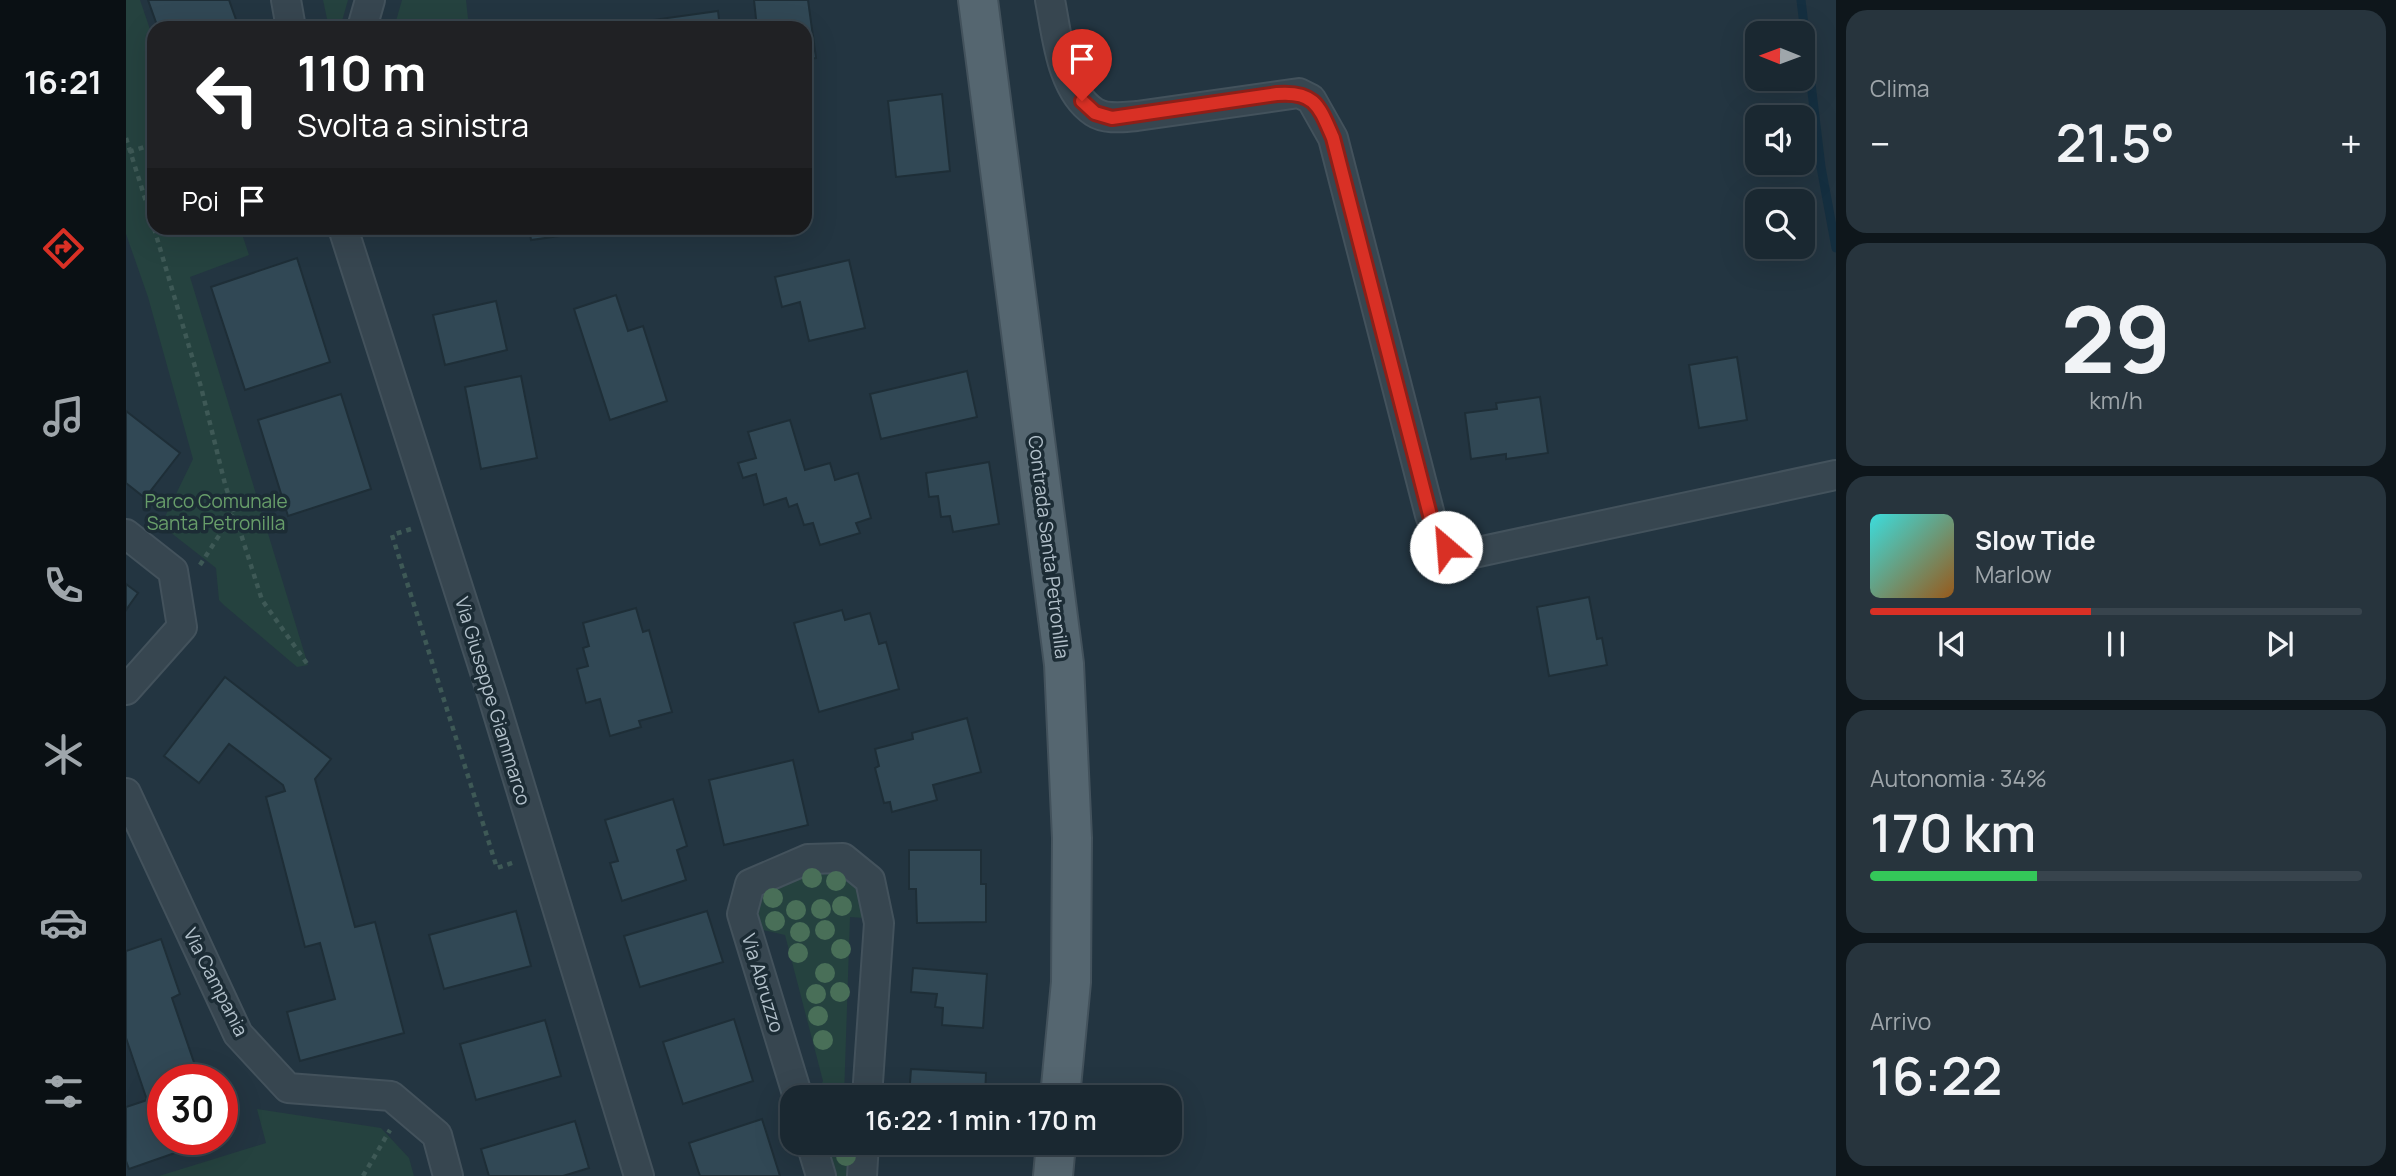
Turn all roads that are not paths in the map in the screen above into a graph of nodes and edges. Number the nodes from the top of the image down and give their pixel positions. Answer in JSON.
{"nodes":[{"id":1,"x":286,"y":0,"type":"edge"},
{"id":2,"x":370,"y":0,"type":"edge"},
{"id":3,"x":978,"y":0,"type":"edge"},
{"id":4,"x":1050,"y":0,"type":"edge"},
{"id":5,"x":290,"y":21,"type":"edge"},
{"id":6,"x":364,"y":21,"type":"edge"},
{"id":7,"x":345,"y":235,"type":"edge"},
{"id":8,"x":1836,"y":475,"type":"edge"},
{"id":9,"x":126,"y":534,"type":"edge"},
{"id":10,"x":126,"y":690,"type":"edge"},
{"id":11,"x":126,"y":793,"type":"edge"},
{"id":12,"x":793,"y":1085,"type":"edge"},
{"id":13,"x":868,"y":1085,"type":"edge"},
{"id":14,"x":1061,"y":1085,"type":"edge"},
{"id":15,"x":815,"y":1155,"type":"edge"},
{"id":16,"x":863,"y":1155,"type":"edge"},
{"id":17,"x":1055,"y":1155,"type":"edge"},
{"id":18,"x":449,"y":1176,"type":"edge"},
{"id":19,"x":639,"y":1176,"type":"edge"},
{"id":20,"x":821,"y":1176,"type":"edge"},
{"id":21,"x":862,"y":1176,"type":"edge"},
{"id":22,"x":1053,"y":1176,"type":"edge"}],
"edges":[{"from":1,"to":5,"type":"street"},
{"from":2,"to":6,"type":"street"},
{"from":3,"to":14,"type":"main road","name":"Contrada Santa Petronilla"},
{"from":4,"to":8,"type":"street"},
{"from":7,"to":19,"type":"street","name":"Via Giuseppe Giammarco"},
{"from":9,"to":10,"type":"street"},
{"from":11,"to":18,"type":"street","name":"Via Campania"},
{"from":12,"to":13,"type":"street","name":"Via Abruzzo"},
{"from":15,"to":20,"type":"street"},
{"from":16,"to":21,"type":"street"},
{"from":17,"to":22,"type":"main road"}]}
